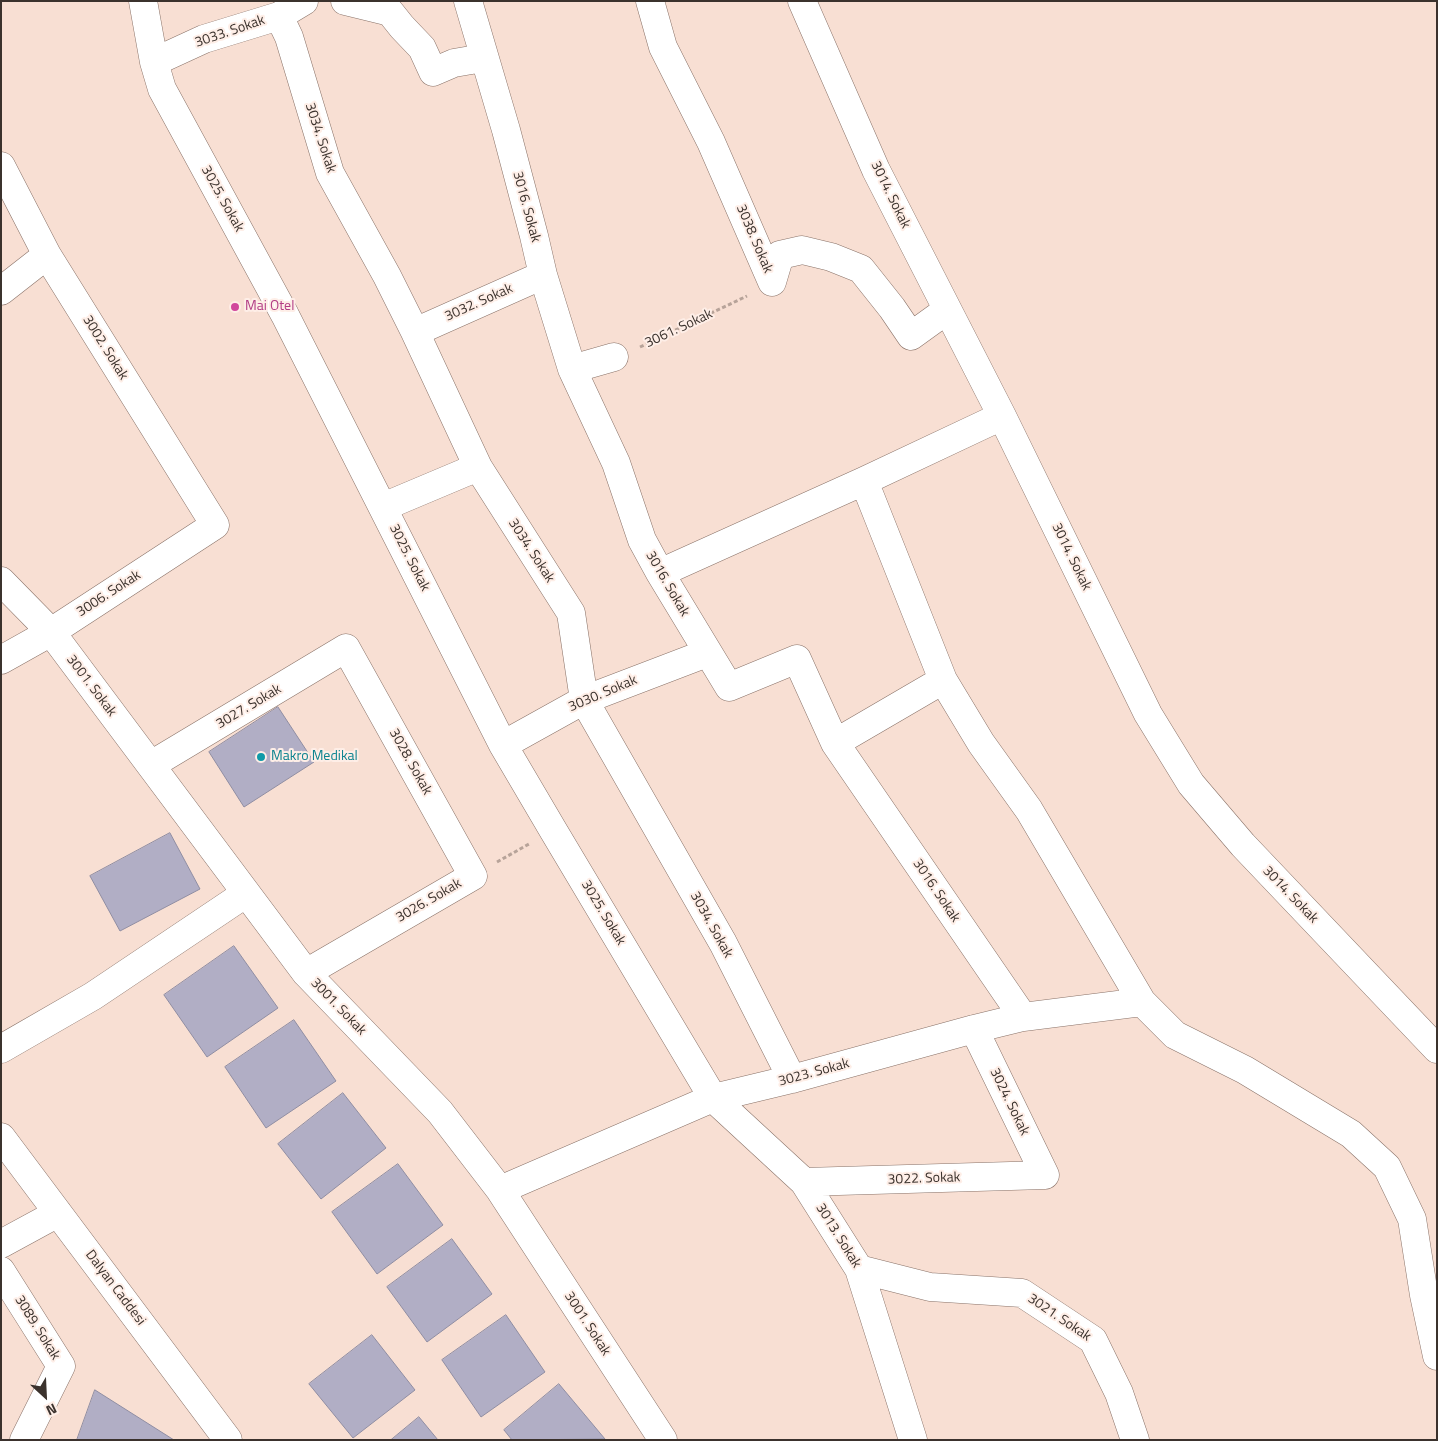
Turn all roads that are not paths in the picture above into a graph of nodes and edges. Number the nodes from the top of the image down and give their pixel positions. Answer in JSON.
{"nodes":[{"id":1,"x":143,"y":1,"type":"edge"},
{"id":2,"x":304,"y":1,"type":"edge"},
{"id":3,"x":345,"y":1,"type":"edge"},
{"id":4,"x":468,"y":1,"type":"edge"},
{"id":5,"x":650,"y":1,"type":"edge"},
{"id":6,"x":802,"y":1,"type":"edge"},
{"id":7,"x":279,"y":16,"type":"junction"},
{"id":8,"x":483,"y":58,"type":"junction"},
{"id":9,"x":154,"y":62,"type":"junction"},
{"id":10,"x":1,"y":166,"type":"edge"},
{"id":11,"x":48,"y":255,"type":"junction"},
{"id":12,"x":543,"y":275,"type":"junction"},
{"id":13,"x":1,"y":291,"type":"edge"},
{"id":14,"x":947,"y":310,"type":"junction"},
{"id":15,"x":415,"y":332,"type":"junction"},
{"id":16,"x":624,"y":353,"type":"road end"},
{"id":17,"x":572,"y":369,"type":"junction"},
{"id":18,"x":1002,"y":416,"type":"junction"},
{"id":19,"x":478,"y":467,"type":"junction"},
{"id":20,"x":864,"y":481,"type":"junction"},
{"id":21,"x":383,"y":507,"type":"junction"},
{"id":22,"x":215,"y":525,"type":"joint"},
{"id":23,"x":660,"y":573,"type":"junction"},
{"id":24,"x":1,"y":581,"type":"edge"},
{"id":25,"x":50,"y":632,"type":"junction"},
{"id":26,"x":346,"y":648,"type":"joint"},
{"id":27,"x":707,"y":653,"type":"junction"},
{"id":28,"x":1,"y":660,"type":"edge"},
{"id":29,"x":943,"y":680,"type":"junction"},
{"id":30,"x":584,"y":700,"type":"junction"},
{"id":31,"x":835,"y":743,"type":"junction"},
{"id":32,"x":503,"y":745,"type":"junction"},
{"id":33,"x":151,"y":765,"type":"junction"},
{"id":34,"x":473,"y":876,"type":"joint"},
{"id":35,"x":245,"y":894,"type":"junction"},
{"id":36,"x":306,"y":974,"type":"junction"},
{"id":37,"x":1142,"y":1002,"type":"junction"},
{"id":38,"x":1023,"y":1018,"type":"junction"},
{"id":39,"x":974,"y":1029,"type":"junction"},
{"id":40,"x":1,"y":1049,"type":"edge"},
{"id":41,"x":1437,"y":1049,"type":"edge"},
{"id":42,"x":792,"y":1079,"type":"junction"},
{"id":43,"x":713,"y":1098,"type":"junction"},
{"id":44,"x":1,"y":1137,"type":"edge"},
{"id":45,"x":1045,"y":1175,"type":"joint"},
{"id":46,"x":804,"y":1182,"type":"junction"},
{"id":47,"x":500,"y":1190,"type":"junction"},
{"id":48,"x":58,"y":1213,"type":"junction"},
{"id":49,"x":1,"y":1244,"type":"edge"},
{"id":50,"x":859,"y":1269,"type":"junction"},
{"id":51,"x":1,"y":1271,"type":"edge"},
{"id":52,"x":1437,"y":1356,"type":"edge"},
{"id":53,"x":24,"y":1440,"type":"edge"},
{"id":54,"x":228,"y":1440,"type":"edge"},
{"id":55,"x":663,"y":1440,"type":"edge"},
{"id":56,"x":913,"y":1440,"type":"edge"},
{"id":57,"x":1135,"y":1440,"type":"edge"}],
"edges":[{"from":1,"to":9,"type":"street","name":"3025. Sokak"},
{"from":2,"to":7,"type":"street","name":"3033. Sokak"},
{"from":3,"to":8,"type":"street"},
{"from":4,"to":8,"type":"street","name":"3016. Sokak"},
{"from":5,"to":14,"type":"street","name":"3038. Sokak"},
{"from":6,"to":14,"type":"street","name":"3014. Sokak"},
{"from":7,"to":9,"type":"street","name":"3033. Sokak"},
{"from":7,"to":15,"type":"street","name":"3034. Sokak"},
{"from":8,"to":12,"type":"street","name":"3016. Sokak"},
{"from":9,"to":21,"type":"street","name":"3025. Sokak"},
{"from":10,"to":11,"type":"street","name":"3002. Sokak"},
{"from":11,"to":13,"type":"street"},
{"from":11,"to":22,"type":"street","name":"3002. Sokak"},
{"from":12,"to":15,"type":"street","name":"3032. Sokak"},
{"from":12,"to":17,"type":"street","name":"3016. Sokak"},
{"from":14,"to":18,"type":"street","name":"3014. Sokak"},
{"from":15,"to":19,"type":"street","name":"3034. Sokak"},
{"from":16,"to":17,"type":"street"},
{"from":17,"to":23,"type":"street","name":"3016. Sokak"},
{"from":18,"to":20,"type":"street"},
{"from":18,"to":41,"type":"street","name":"3014. Sokak"},
{"from":19,"to":21,"type":"street"},
{"from":19,"to":30,"type":"street","name":"3034. Sokak"},
{"from":20,"to":23,"type":"street"},
{"from":20,"to":29,"type":"street"},
{"from":21,"to":32,"type":"street","name":"3025. Sokak"},
{"from":22,"to":25,"type":"street","name":"3006. Sokak"},
{"from":23,"to":27,"type":"street","name":"3016. Sokak"},
{"from":24,"to":25,"type":"street","name":"3001. Sokak"},
{"from":25,"to":28,"type":"street","name":"3006. Sokak"},
{"from":25,"to":33,"type":"street","name":"3001. Sokak"},
{"from":26,"to":33,"type":"street","name":"3027. Sokak"},
{"from":26,"to":34,"type":"street","name":"3028. Sokak"},
{"from":27,"to":30,"type":"street","name":"3030. Sokak"},
{"from":27,"to":31,"type":"street","name":"3016. Sokak"},
{"from":29,"to":31,"type":"street"},
{"from":29,"to":37,"type":"street"},
{"from":30,"to":32,"type":"street","name":"3030. Sokak"},
{"from":30,"to":42,"type":"street","name":"3034. Sokak"},
{"from":31,"to":38,"type":"street","name":"3016. Sokak"},
{"from":32,"to":43,"type":"street","name":"3025. Sokak"},
{"from":33,"to":35,"type":"street","name":"3001. Sokak"},
{"from":34,"to":36,"type":"street","name":"3026. Sokak"},
{"from":35,"to":36,"type":"street","name":"3001. Sokak"},
{"from":35,"to":40,"type":"street"},
{"from":36,"to":47,"type":"street","name":"3001. Sokak"},
{"from":37,"to":38,"type":"street","name":"3023. Sokak"},
{"from":37,"to":52,"type":"street"},
{"from":38,"to":39,"type":"street","name":"3023. Sokak"},
{"from":39,"to":42,"type":"street","name":"3023. Sokak"},
{"from":39,"to":45,"type":"street","name":"3024. Sokak"},
{"from":42,"to":43,"type":"street","name":"3023. Sokak"},
{"from":43,"to":46,"type":"street","name":"3013. Sokak"},
{"from":43,"to":47,"type":"street","name":"3023. Sokak"},
{"from":44,"to":48,"type":"street","name":"Dalyan Caddesi"},
{"from":45,"to":46,"type":"street","name":"3022. Sokak"},
{"from":46,"to":50,"type":"street","name":"3013. Sokak"},
{"from":47,"to":55,"type":"street","name":"3001. Sokak"},
{"from":48,"to":49,"type":"street"},
{"from":48,"to":54,"type":"street","name":"Dalyan Caddesi"},
{"from":50,"to":56,"type":"street","name":"3013. Sokak"},
{"from":50,"to":57,"type":"street","name":"3021. Sokak"},
{"from":51,"to":53,"type":"street","name":"3089. Sokak"}]}
